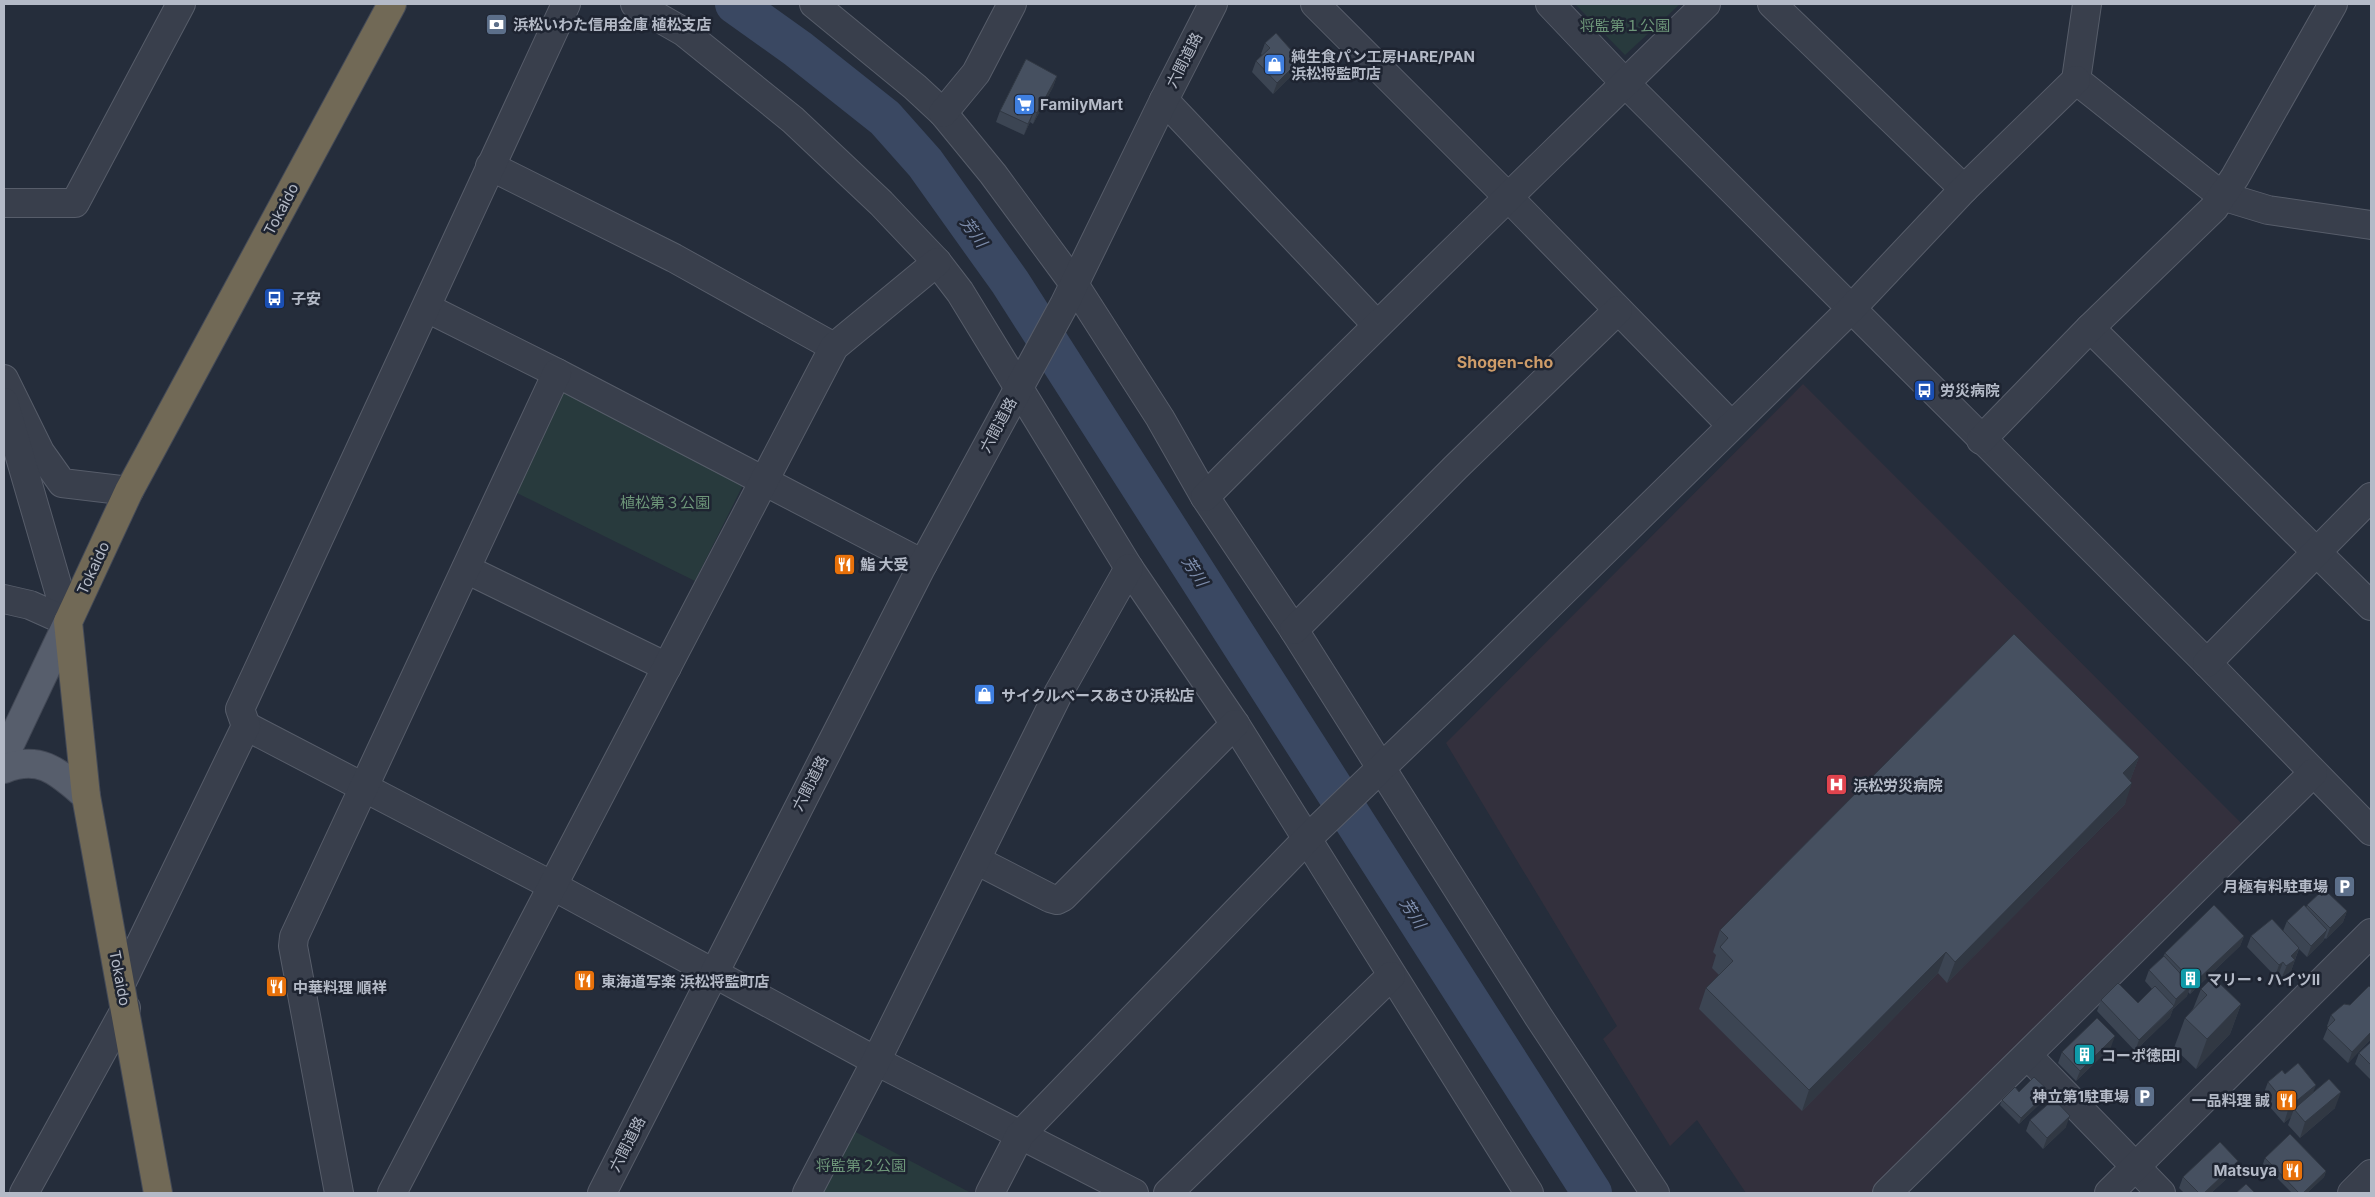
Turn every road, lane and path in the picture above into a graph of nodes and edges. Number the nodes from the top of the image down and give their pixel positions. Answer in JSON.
{"nodes":[{"id":1,"x":181,"y":4,"type":"edge"},
{"id":2,"x":392,"y":4,"type":"edge"},
{"id":3,"x":566,"y":4,"type":"edge"},
{"id":4,"x":635,"y":4,"type":"edge"},
{"id":5,"x":1012,"y":4,"type":"edge"},
{"id":6,"x":1213,"y":4,"type":"edge"},
{"id":7,"x":1315,"y":4,"type":"edge"},
{"id":8,"x":1550,"y":4,"type":"edge"},
{"id":9,"x":1706,"y":4,"type":"edge"},
{"id":10,"x":1772,"y":4,"type":"edge"},
{"id":11,"x":2086,"y":4,"type":"edge"},
{"id":12,"x":2332,"y":4,"type":"edge"},
{"id":13,"x":826,"y":8,"type":"edge"},
{"id":14,"x":2076,"y":80,"type":"junction"},
{"id":15,"x":1625,"y":83,"type":"junction"},
{"id":16,"x":1164,"y":100,"type":"junction"},
{"id":17,"x":943,"y":113,"type":"junction"},
{"id":18,"x":490,"y":166,"type":"junction"},
{"id":19,"x":1964,"y":189,"type":"junction"},
{"id":20,"x":2222,"y":196,"type":"junction"},
{"id":21,"x":1509,"y":198,"type":"junction"},
{"id":22,"x":4,"y":203,"type":"edge"},
{"id":23,"x":2371,"y":225,"type":"edge"},
{"id":24,"x":937,"y":262,"type":"junction"},
{"id":25,"x":1069,"y":295,"type":"junction"},
{"id":26,"x":427,"y":308,"type":"junction"},
{"id":27,"x":1851,"y":309,"type":"junction"},
{"id":28,"x":1618,"y":310,"type":"junction"},
{"id":29,"x":1376,"y":324,"type":"junction"},
{"id":30,"x":2090,"y":328,"type":"junction"},
{"id":31,"x":834,"y":347,"type":"junction"},
{"id":32,"x":557,"y":373,"type":"junction"},
{"id":33,"x":4,"y":379,"type":"edge"},
{"id":34,"x":1022,"y":382,"type":"junction"},
{"id":35,"x":4,"y":402,"type":"edge"},
{"id":36,"x":1731,"y":425,"type":"junction"},
{"id":37,"x":1981,"y":440,"type":"junction"},
{"id":38,"x":4,"y":460,"type":"edge"},
{"id":39,"x":764,"y":482,"type":"junction"},
{"id":40,"x":129,"y":491,"type":"junction"},
{"id":41,"x":1205,"y":497,"type":"junction"},
{"id":42,"x":2371,"y":497,"type":"edge"},
{"id":43,"x":2318,"y":553,"type":"junction"},
{"id":44,"x":923,"y":564,"type":"junction"},
{"id":45,"x":1129,"y":568,"type":"junction"},
{"id":46,"x":466,"y":569,"type":"junction"},
{"id":47,"x":4,"y":598,"type":"edge"},
{"id":48,"x":2371,"y":606,"type":"edge"},
{"id":49,"x":68,"y":622,"type":"junction"},
{"id":50,"x":1294,"y":630,"type":"junction"},
{"id":51,"x":2207,"y":663,"type":"junction"},
{"id":52,"x":667,"y":667,"type":"junction"},
{"id":53,"x":1235,"y":724,"type":"junction"},
{"id":54,"x":246,"y":726,"type":"junction"},
{"id":55,"x":4,"y":757,"type":"edge"},
{"id":56,"x":4,"y":769,"type":"edge"},
{"id":57,"x":1377,"y":771,"type":"junction"},
{"id":58,"x":2313,"y":773,"type":"junction"},
{"id":59,"x":363,"y":786,"type":"junction"},
{"id":60,"x":86,"y":796,"type":"junction"},
{"id":61,"x":2371,"y":831,"type":"edge"},
{"id":62,"x":1310,"y":836,"type":"junction"},
{"id":63,"x":976,"y":860,"type":"junction"},
{"id":64,"x":554,"y":886,"type":"junction"},
{"id":65,"x":2371,"y":932,"type":"edge"},
{"id":66,"x":713,"y":973,"type":"junction"},
{"id":67,"x":1391,"y":976,"type":"junction"},
{"id":68,"x":124,"y":996,"type":"junction"},
{"id":69,"x":2028,"y":1056,"type":"junction"},
{"id":70,"x":876,"y":1061,"type":"junction"},
{"id":71,"x":1020,"y":1135,"type":"junction"},
{"id":72,"x":2135,"y":1167,"type":"junction"},
{"id":73,"x":2371,"y":1174,"type":"edge"},
{"id":74,"x":24,"y":1193,"type":"edge"},
{"id":75,"x":158,"y":1193,"type":"edge"},
{"id":76,"x":339,"y":1193,"type":"edge"},
{"id":77,"x":392,"y":1193,"type":"edge"},
{"id":78,"x":602,"y":1193,"type":"edge"},
{"id":79,"x":807,"y":1193,"type":"edge"},
{"id":80,"x":990,"y":1193,"type":"edge"},
{"id":81,"x":1134,"y":1193,"type":"edge"},
{"id":82,"x":1168,"y":1193,"type":"edge"},
{"id":83,"x":1529,"y":1193,"type":"edge"},
{"id":84,"x":1655,"y":1193,"type":"edge"},
{"id":85,"x":1887,"y":1193,"type":"edge"},
{"id":86,"x":2109,"y":1193,"type":"edge"},
{"id":87,"x":2161,"y":1193,"type":"edge"},
{"id":88,"x":2352,"y":1193,"type":"edge"}],
"edges":[{"from":1,"to":22,"type":"street"},
{"from":2,"to":40,"type":"highway","name":"Tokaido"},
{"from":3,"to":18,"type":"street"},
{"from":4,"to":24,"type":"street"},
{"from":5,"to":17,"type":"street"},
{"from":6,"to":16,"type":"street","name":"六間道路"},
{"from":7,"to":21,"type":"street"},
{"from":8,"to":15,"type":"street"},
{"from":9,"to":15,"type":"street"},
{"from":10,"to":19,"type":"street"},
{"from":11,"to":14,"type":"street"},
{"from":12,"to":20,"type":"street"},
{"from":13,"to":17,"type":"street"},
{"from":14,"to":19,"type":"street"},
{"from":14,"to":20,"type":"street"},
{"from":15,"to":21,"type":"street"},
{"from":15,"to":27,"type":"street"},
{"from":16,"to":25,"type":"street","name":"六間道路"},
{"from":16,"to":29,"type":"street"},
{"from":17,"to":25,"type":"street"},
{"from":18,"to":26,"type":"street"},
{"from":18,"to":31,"type":"street"},
{"from":19,"to":27,"type":"street"},
{"from":20,"to":23,"type":"street"},
{"from":20,"to":30,"type":"street"},
{"from":21,"to":28,"type":"street"},
{"from":21,"to":29,"type":"street"},
{"from":24,"to":31,"type":"street"},
{"from":24,"to":34,"type":"street"},
{"from":25,"to":34,"type":"street","name":"六間道路"},
{"from":25,"to":41,"type":"street"},
{"from":26,"to":32,"type":"street"},
{"from":26,"to":54,"type":"street"},
{"from":27,"to":36,"type":"street"},
{"from":27,"to":37,"type":"street"},
{"from":28,"to":36,"type":"street"},
{"from":28,"to":50,"type":"street"},
{"from":29,"to":41,"type":"street"},
{"from":30,"to":37,"type":"street"},
{"from":30,"to":43,"type":"street"},
{"from":31,"to":39,"type":"street"},
{"from":32,"to":39,"type":"street"},
{"from":32,"to":46,"type":"street"},
{"from":33,"to":40,"type":"street"},
{"from":34,"to":44,"type":"street","name":"六間道路"},
{"from":34,"to":45,"type":"street"},
{"from":35,"to":49,"type":"street"},
{"from":36,"to":57,"type":"street"},
{"from":37,"to":51,"type":"street"},
{"from":38,"to":49,"type":"street"},
{"from":39,"to":44,"type":"street"},
{"from":39,"to":52,"type":"street"},
{"from":40,"to":49,"type":"highway","name":"Tokaido"},
{"from":41,"to":50,"type":"street"},
{"from":42,"to":43,"type":"street"},
{"from":43,"to":48,"type":"street"},
{"from":43,"to":51,"type":"street"},
{"from":44,"to":66,"type":"street","name":"六間道路"},
{"from":45,"to":53,"type":"street"},
{"from":45,"to":63,"type":"street"},
{"from":46,"to":52,"type":"street"},
{"from":46,"to":59,"type":"street"},
{"from":47,"to":49,"type":"street"},
{"from":49,"to":55,"type":"main road"},
{"from":49,"to":60,"type":"highway","name":"Tokaido"},
{"from":50,"to":57,"type":"street"},
{"from":51,"to":58,"type":"street"},
{"from":52,"to":64,"type":"street"},
{"from":53,"to":62,"type":"street"},
{"from":53,"to":63,"type":"street"},
{"from":54,"to":59,"type":"street"},
{"from":54,"to":68,"type":"street"},
{"from":56,"to":60,"type":"main road"},
{"from":57,"to":62,"type":"street"},
{"from":57,"to":84,"type":"street"},
{"from":58,"to":61,"type":"street"},
{"from":58,"to":69,"type":"street"},
{"from":59,"to":64,"type":"street"},
{"from":59,"to":76,"type":"street"},
{"from":60,"to":68,"type":"highway","name":"Tokaido"},
{"from":62,"to":67,"type":"street"},
{"from":62,"to":71,"type":"street"},
{"from":63,"to":70,"type":"street"},
{"from":64,"to":66,"type":"street"},
{"from":64,"to":77,"type":"street"},
{"from":65,"to":72,"type":"street"},
{"from":66,"to":70,"type":"street"},
{"from":66,"to":78,"type":"street","name":"六間道路"},
{"from":67,"to":82,"type":"street"},
{"from":67,"to":83,"type":"street"},
{"from":68,"to":74,"type":"street"},
{"from":68,"to":75,"type":"highway","name":"Tokaido"},
{"from":69,"to":72,"type":"street"},
{"from":69,"to":85,"type":"street"},
{"from":70,"to":71,"type":"street"},
{"from":70,"to":79,"type":"street"},
{"from":71,"to":80,"type":"street"},
{"from":71,"to":81,"type":"street"},
{"from":72,"to":86,"type":"street"},
{"from":72,"to":87,"type":"street"},
{"from":73,"to":88,"type":"street"}]}
